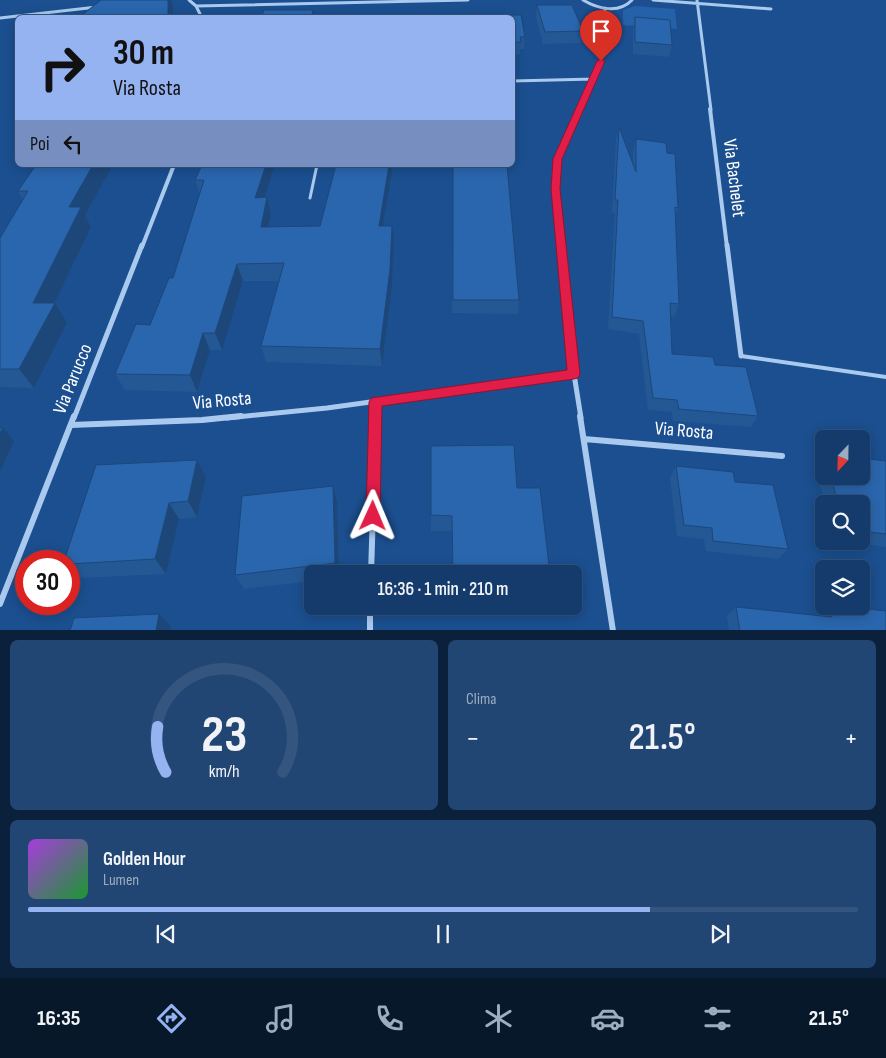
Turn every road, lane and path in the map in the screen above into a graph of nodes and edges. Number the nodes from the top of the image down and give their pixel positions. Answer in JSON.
{"nodes":[{"id":1,"x":189,"y":0,"type":"edge"},
{"id":2,"x":468,"y":0,"type":"edge"},
{"id":3,"x":583,"y":0,"type":"edge"},
{"id":4,"x":632,"y":0,"type":"edge"},
{"id":5,"x":653,"y":0,"type":"edge"},
{"id":6,"x":697,"y":2,"type":"edge"},
{"id":7,"x":105,"y":6,"type":"edge"},
{"id":8,"x":196,"y":6,"type":"junction"},
{"id":9,"x":605,"y":8,"type":"junction"},
{"id":10,"x":771,"y":9,"type":"dead end"},
{"id":11,"x":26,"y":15,"type":"edge"},
{"id":12,"x":200,"y":15,"type":"edge"},
{"id":13,"x":15,"y":16,"type":"edge"},
{"id":14,"x":0,"y":18,"type":"edge"},
{"id":15,"x":594,"y":79,"type":"junction"},
{"id":16,"x":515,"y":81,"type":"edge"},
{"id":17,"x":173,"y":167,"type":"edge"},
{"id":18,"x":317,"y":167,"type":"edge"},
{"id":19,"x":310,"y":198,"type":"dead end"},
{"id":20,"x":741,"y":356,"type":"joint"},
{"id":21,"x":574,"y":374,"type":"junction"},
{"id":22,"x":886,"y":377,"type":"edge"},
{"id":23,"x":376,"y":402,"type":"junction"},
{"id":24,"x":71,"y":425,"type":"junction"},
{"id":25,"x":584,"y":438,"type":"junction"},
{"id":26,"x":782,"y":456,"type":"dead end"},
{"id":27,"x":371,"y":565,"type":"edge"},
{"id":28,"x":0,"y":604,"type":"edge"},
{"id":29,"x":370,"y":615,"type":"edge"},
{"id":30,"x":370,"y":630,"type":"edge"},
{"id":31,"x":613,"y":630,"type":"edge"}],
"edges":[{"from":1,"to":8,"type":"street"},
{"from":2,"to":8,"type":"street"},
{"from":3,"to":9,"type":"street"},
{"from":4,"to":9,"type":"street"},
{"from":5,"to":6,"type":"street"},
{"from":6,"to":10,"type":"street"},
{"from":6,"to":20,"type":"street","name":"Via Bachelet"},
{"from":7,"to":11,"type":"street"},
{"from":8,"to":12,"type":"street"},
{"from":9,"to":15,"type":"street"},
{"from":13,"to":14,"type":"street"},
{"from":15,"to":16,"type":"street"},
{"from":15,"to":21,"type":"street"},
{"from":17,"to":24,"type":"street","name":"Via Parucco"},
{"from":18,"to":19,"type":"lane"},
{"from":20,"to":22,"type":"lane"},
{"from":21,"to":23,"type":"street","name":"Via Rosta"},
{"from":21,"to":25,"type":"street"},
{"from":23,"to":24,"type":"street","name":"Via Rosta"},
{"from":23,"to":27,"type":"street"},
{"from":24,"to":28,"type":"street","name":"Via Parucco"},
{"from":25,"to":26,"type":"street","name":"Via Rosta"},
{"from":25,"to":31,"type":"street"},
{"from":29,"to":30,"type":"street"}]}
